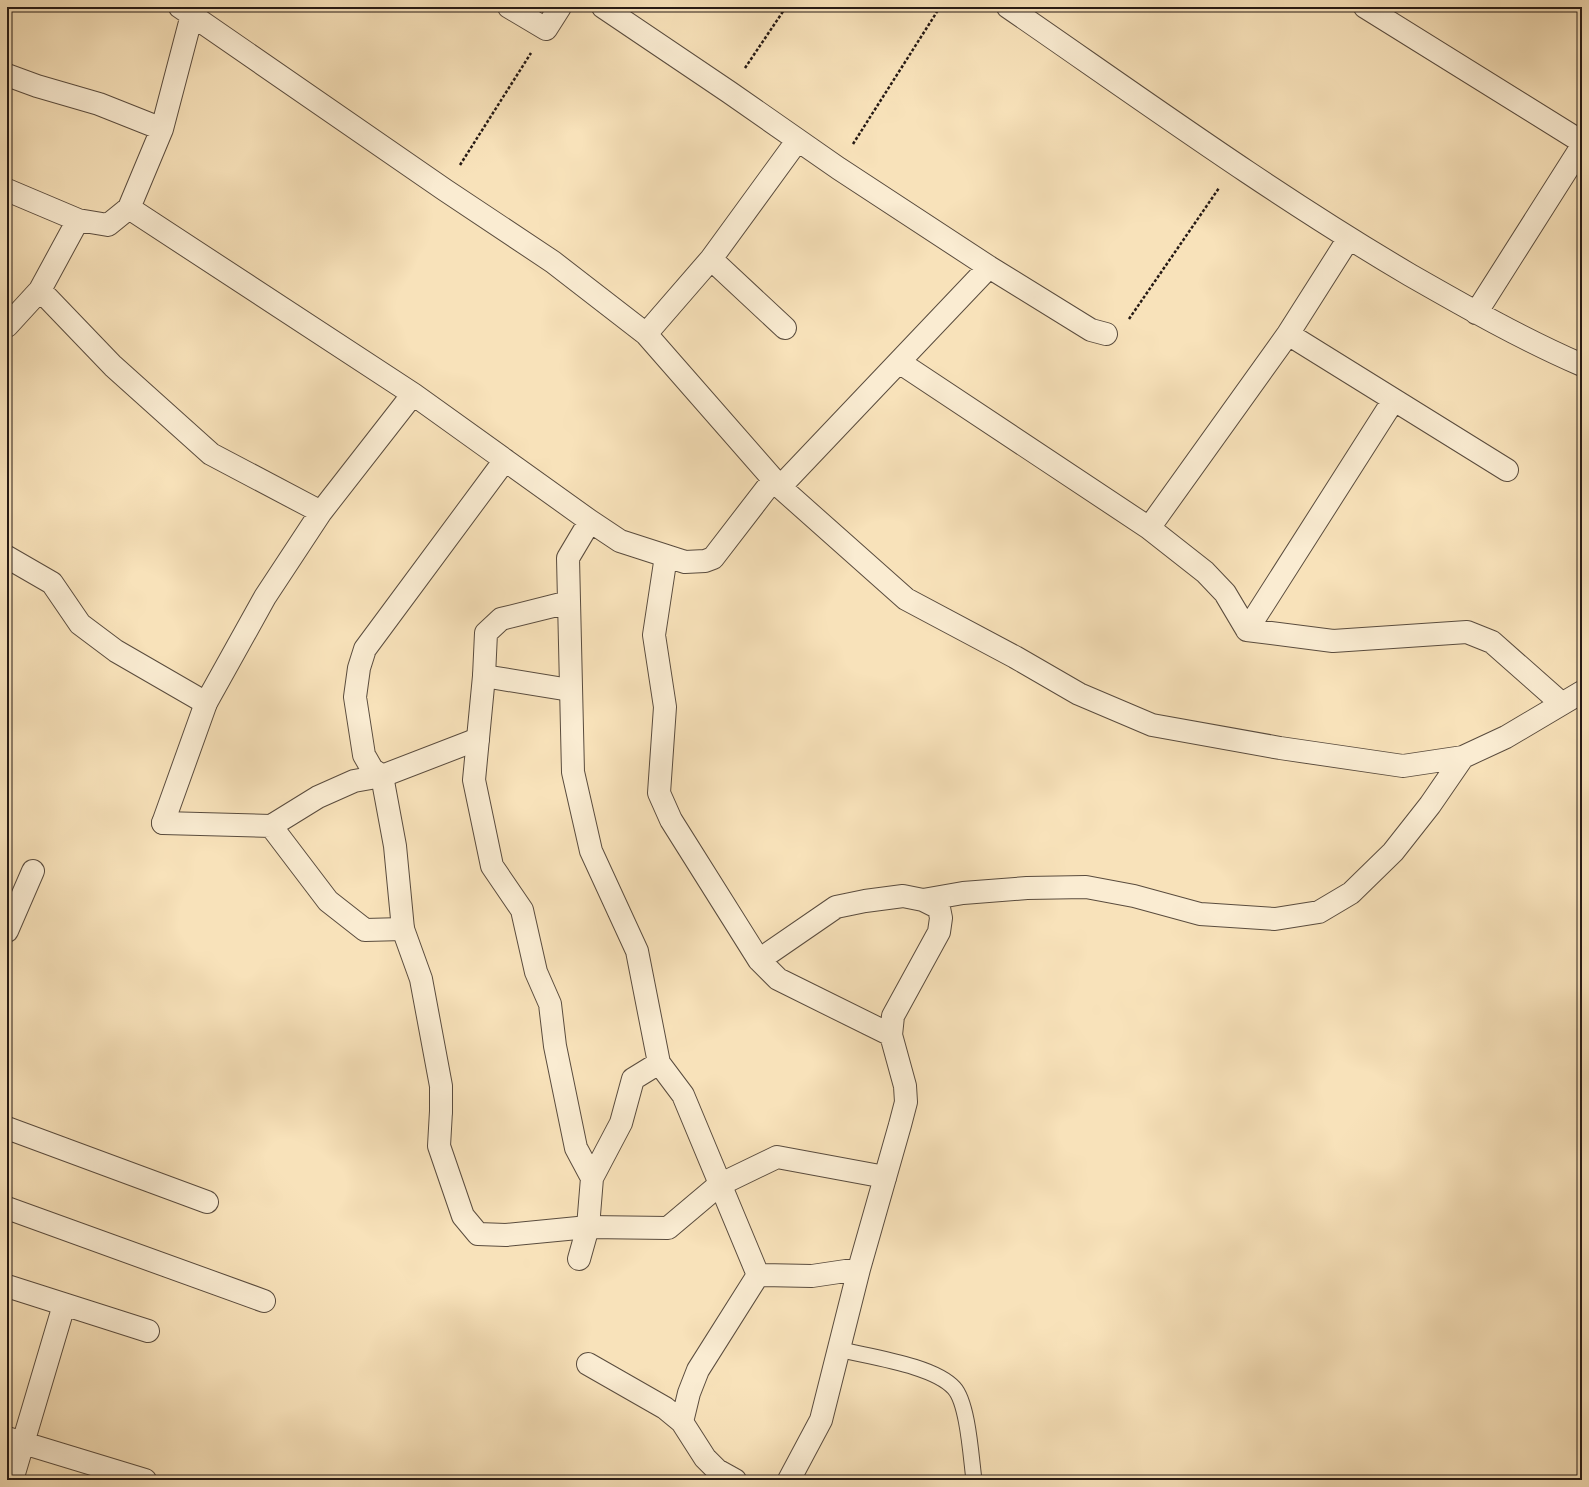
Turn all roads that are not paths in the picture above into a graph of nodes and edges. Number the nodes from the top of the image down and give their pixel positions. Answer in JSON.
{"nodes":[{"id":1,"x":509,"y":7,"type":"edge"},
{"id":2,"x":560,"y":7,"type":"edge"},
{"id":3,"x":602,"y":7,"type":"edge"},
{"id":4,"x":1008,"y":7,"type":"edge"},
{"id":5,"x":1365,"y":7,"type":"edge"},
{"id":6,"x":189,"y":10,"type":"edge"},
{"id":7,"x":7,"y":75,"type":"edge"},
{"id":8,"x":162,"y":129,"type":"junction"},
{"id":9,"x":797,"y":140,"type":"junction"},
{"id":10,"x":1582,"y":142,"type":"edge"},
{"id":11,"x":1582,"y":146,"type":"edge"},
{"id":12,"x":7,"y":190,"type":"edge"},
{"id":13,"x":129,"y":208,"type":"junction"},
{"id":14,"x":78,"y":220,"type":"junction"},
{"id":15,"x":1349,"y":238,"type":"junction"},
{"id":16,"x":710,"y":259,"type":"junction"},
{"id":17,"x":989,"y":267,"type":"junction"},
{"id":18,"x":40,"y":290,"type":"junction"},
{"id":19,"x":1476,"y":313,"type":"junction"},
{"id":20,"x":7,"y":326,"type":"edge"},
{"id":21,"x":785,"y":328,"type":"dead end"},
{"id":22,"x":646,"y":334,"type":"junction"},
{"id":23,"x":1106,"y":334,"type":"road end"},
{"id":24,"x":1288,"y":334,"type":"junction"},
{"id":25,"x":899,"y":362,"type":"junction"},
{"id":26,"x":1582,"y":365,"type":"edge"},
{"id":27,"x":413,"y":394,"type":"junction"},
{"id":28,"x":1393,"y":401,"type":"junction"},
{"id":29,"x":505,"y":460,"type":"junction"},
{"id":30,"x":1507,"y":470,"type":"dead end"},
{"id":31,"x":776,"y":484,"type":"junction"},
{"id":32,"x":321,"y":512,"type":"junction"},
{"id":33,"x":590,"y":522,"type":"junction"},
{"id":34,"x":1149,"y":528,"type":"junction"},
{"id":35,"x":666,"y":556,"type":"junction"},
{"id":36,"x":7,"y":557,"type":"edge"},
{"id":37,"x":569,"y":602,"type":"junction"},
{"id":38,"x":1247,"y":630,"type":"junction"},
{"id":39,"x":484,"y":676,"type":"junction"},
{"id":40,"x":570,"y":690,"type":"junction"},
{"id":41,"x":1582,"y":692,"type":"edge"},
{"id":42,"x":206,"y":703,"type":"junction"},
{"id":43,"x":1561,"y":703,"type":"junction"},
{"id":44,"x":478,"y":739,"type":"junction"},
{"id":45,"x":1463,"y":757,"type":"junction"},
{"id":46,"x":382,"y":776,"type":"junction"},
{"id":47,"x":271,"y":826,"type":"junction"},
{"id":48,"x":33,"y":871,"type":"dead end"},
{"id":49,"x":923,"y":900,"type":"junction"},
{"id":50,"x":403,"y":929,"type":"junction"},
{"id":51,"x":7,"y":931,"type":"edge"},
{"id":52,"x":759,"y":960,"type":"junction"},
{"id":53,"x":891,"y":1035,"type":"junction"},
{"id":54,"x":659,"y":1063,"type":"junction"},
{"id":55,"x":7,"y":1128,"type":"edge"},
{"id":56,"x":885,"y":1177,"type":"junction"},
{"id":57,"x":592,"y":1178,"type":"junction"},
{"id":58,"x":719,"y":1185,"type":"junction"},
{"id":59,"x":208,"y":1202,"type":"dead end"},
{"id":60,"x":7,"y":1208,"type":"edge"},
{"id":61,"x":588,"y":1227,"type":"junction"},
{"id":62,"x":579,"y":1259,"type":"dead end"},
{"id":63,"x":859,"y":1269,"type":"junction"},
{"id":64,"x":758,"y":1275,"type":"junction"},
{"id":65,"x":7,"y":1286,"type":"edge"},
{"id":66,"x":264,"y":1301,"type":"dead end"},
{"id":67,"x":64,"y":1305,"type":"junction"},
{"id":68,"x":148,"y":1331,"type":"dead end"},
{"id":69,"x":838,"y":1349,"type":"junction"},
{"id":70,"x":588,"y":1364,"type":"dead end"},
{"id":71,"x":682,"y":1422,"type":"junction"},
{"id":72,"x":15,"y":1440,"type":"edge"},
{"id":73,"x":110,"y":1476,"type":"edge"},
{"id":74,"x":12,"y":1480,"type":"edge"},
{"id":75,"x":145,"y":1480,"type":"edge"},
{"id":76,"x":735,"y":1480,"type":"edge"},
{"id":77,"x":789,"y":1480,"type":"edge"},
{"id":78,"x":974,"y":1480,"type":"edge"}],
"edges":[{"from":1,"to":2,"type":"street"},
{"from":3,"to":9,"type":"street"},
{"from":4,"to":15,"type":"street"},
{"from":5,"to":10,"type":"street"},
{"from":6,"to":8,"type":"street"},
{"from":6,"to":22,"type":"street"},
{"from":7,"to":8,"type":"street"},
{"from":8,"to":13,"type":"street"},
{"from":9,"to":16,"type":"street"},
{"from":9,"to":17,"type":"street"},
{"from":11,"to":19,"type":"street"},
{"from":12,"to":14,"type":"street"},
{"from":13,"to":14,"type":"street"},
{"from":13,"to":27,"type":"street"},
{"from":14,"to":18,"type":"street"},
{"from":15,"to":19,"type":"street"},
{"from":15,"to":24,"type":"street"},
{"from":16,"to":21,"type":"street"},
{"from":16,"to":22,"type":"street"},
{"from":17,"to":23,"type":"street"},
{"from":17,"to":25,"type":"street"},
{"from":18,"to":20,"type":"street"},
{"from":18,"to":32,"type":"street"},
{"from":19,"to":26,"type":"street"},
{"from":22,"to":31,"type":"street"},
{"from":24,"to":28,"type":"street"},
{"from":24,"to":34,"type":"street"},
{"from":25,"to":31,"type":"street"},
{"from":25,"to":34,"type":"street"},
{"from":27,"to":29,"type":"street"},
{"from":27,"to":32,"type":"street"},
{"from":28,"to":30,"type":"street"},
{"from":28,"to":38,"type":"street"},
{"from":29,"to":33,"type":"street"},
{"from":29,"to":46,"type":"street"},
{"from":31,"to":35,"type":"street"},
{"from":31,"to":45,"type":"street"},
{"from":32,"to":42,"type":"street"},
{"from":33,"to":35,"type":"street"},
{"from":33,"to":37,"type":"street"},
{"from":34,"to":38,"type":"street"},
{"from":35,"to":52,"type":"street"},
{"from":36,"to":42,"type":"street"},
{"from":37,"to":39,"type":"street"},
{"from":37,"to":40,"type":"street"},
{"from":38,"to":43,"type":"street"},
{"from":39,"to":40,"type":"street"},
{"from":39,"to":44,"type":"street"},
{"from":40,"to":54,"type":"street"},
{"from":41,"to":43,"type":"street"},
{"from":42,"to":47,"type":"street"},
{"from":43,"to":45,"type":"street"},
{"from":44,"to":46,"type":"street"},
{"from":44,"to":57,"type":"street"},
{"from":45,"to":49,"type":"street"},
{"from":46,"to":47,"type":"street"},
{"from":46,"to":50,"type":"street"},
{"from":47,"to":50,"type":"street"},
{"from":48,"to":51,"type":"street"},
{"from":49,"to":52,"type":"street"},
{"from":49,"to":53,"type":"street"},
{"from":50,"to":61,"type":"street"},
{"from":52,"to":53,"type":"street"},
{"from":53,"to":56,"type":"street"},
{"from":54,"to":57,"type":"street"},
{"from":54,"to":58,"type":"street"},
{"from":55,"to":59,"type":"street"},
{"from":56,"to":58,"type":"street"},
{"from":56,"to":63,"type":"street"},
{"from":57,"to":61,"type":"street"},
{"from":58,"to":61,"type":"street"},
{"from":58,"to":64,"type":"street"},
{"from":60,"to":66,"type":"street"},
{"from":61,"to":62,"type":"street"},
{"from":63,"to":64,"type":"street"},
{"from":63,"to":69,"type":"street"},
{"from":64,"to":71,"type":"street"},
{"from":65,"to":67,"type":"street"},
{"from":67,"to":68,"type":"street"},
{"from":67,"to":72,"type":"street"},
{"from":69,"to":77,"type":"street"},
{"from":69,"to":78,"type":"lane"},
{"from":70,"to":71,"type":"street"},
{"from":71,"to":76,"type":"street"},
{"from":72,"to":73,"type":"street"},
{"from":72,"to":74,"type":"street"},
{"from":73,"to":75,"type":"street"}]}
